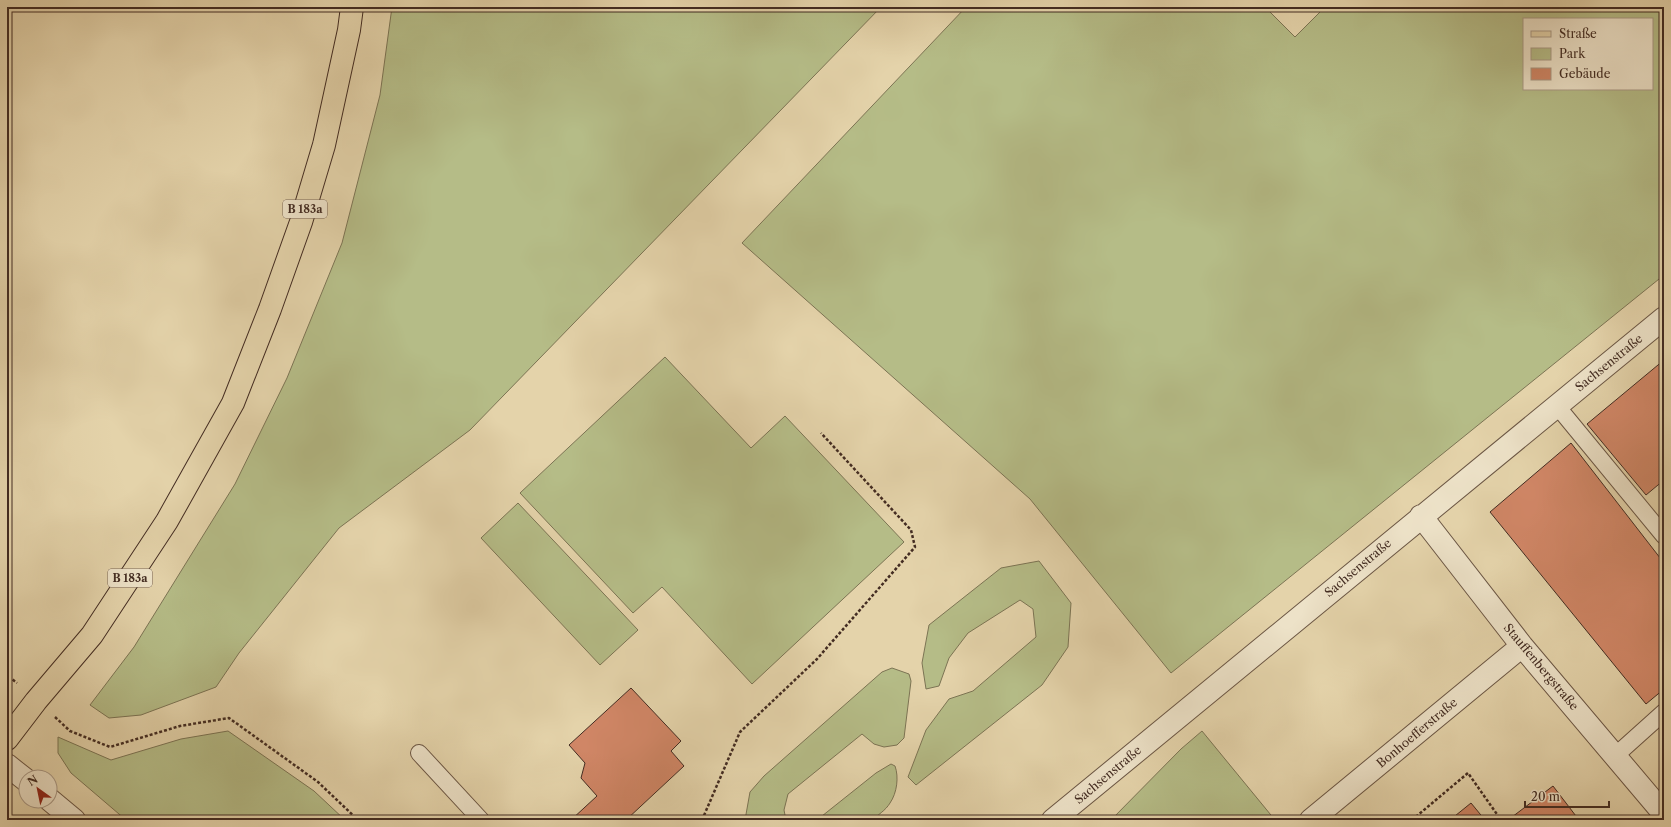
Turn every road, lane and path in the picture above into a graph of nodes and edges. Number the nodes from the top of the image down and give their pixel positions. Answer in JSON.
{"nodes":[{"id":1,"x":352,"y":7,"type":"edge"},
{"id":2,"x":1664,"y":318,"type":"edge"},
{"id":3,"x":1557,"y":406,"type":"junction"},
{"id":4,"x":821,"y":433,"type":"dead end"},
{"id":5,"x":1421,"y":516,"type":"junction"},
{"id":6,"x":1664,"y":536,"type":"edge"},
{"id":7,"x":1522,"y":646,"type":"junction"},
{"id":8,"x":36,"y":700,"type":"junction"},
{"id":9,"x":1664,"y":712,"type":"edge"},
{"id":10,"x":7,"y":739,"type":"edge"},
{"id":11,"x":418,"y":753,"type":"dead end"},
{"id":12,"x":1615,"y":756,"type":"junction"},
{"id":13,"x":7,"y":765,"type":"edge"},
{"id":14,"x":18,"y":774,"type":"edge"},
{"id":15,"x":58,"y":807,"type":"edge"},
{"id":16,"x":1664,"y":814,"type":"edge"},
{"id":17,"x":74,"y":820,"type":"edge"},
{"id":18,"x":358,"y":820,"type":"edge"},
{"id":19,"x":481,"y":820,"type":"edge"},
{"id":20,"x":702,"y":820,"type":"edge"},
{"id":21,"x":1053,"y":820,"type":"edge"},
{"id":22,"x":1312,"y":820,"type":"edge"},
{"id":23,"x":1412,"y":820,"type":"edge"},
{"id":24,"x":1501,"y":820,"type":"edge"}],
"edges":[{"from":1,"to":8,"type":"main road","number":"B 183a"},
{"from":2,"to":3,"type":"street","name":"Sachsenstraße"},
{"from":3,"to":5,"type":"street","name":"Sachsenstraße"},
{"from":3,"to":6,"type":"lane"},
{"from":4,"to":20,"type":"path"},
{"from":5,"to":7,"type":"street","name":"Stauffenbergstraße"},
{"from":5,"to":21,"type":"street","name":"Sachsenstraße"},
{"from":7,"to":12,"type":"street","name":"Stauffenbergstraße"},
{"from":7,"to":22,"type":"street","name":"Bonhoefferstraße"},
{"from":8,"to":10,"type":"main road","number":"B 183a"},
{"from":8,"to":18,"type":"path"},
{"from":9,"to":12,"type":"lane"},
{"from":11,"to":19,"type":"lane"},
{"from":12,"to":16,"type":"street","name":"Stauffenbergstraße"},
{"from":13,"to":14,"type":"street"},
{"from":15,"to":17,"type":"street"},
{"from":23,"to":24,"type":"path"}]}
